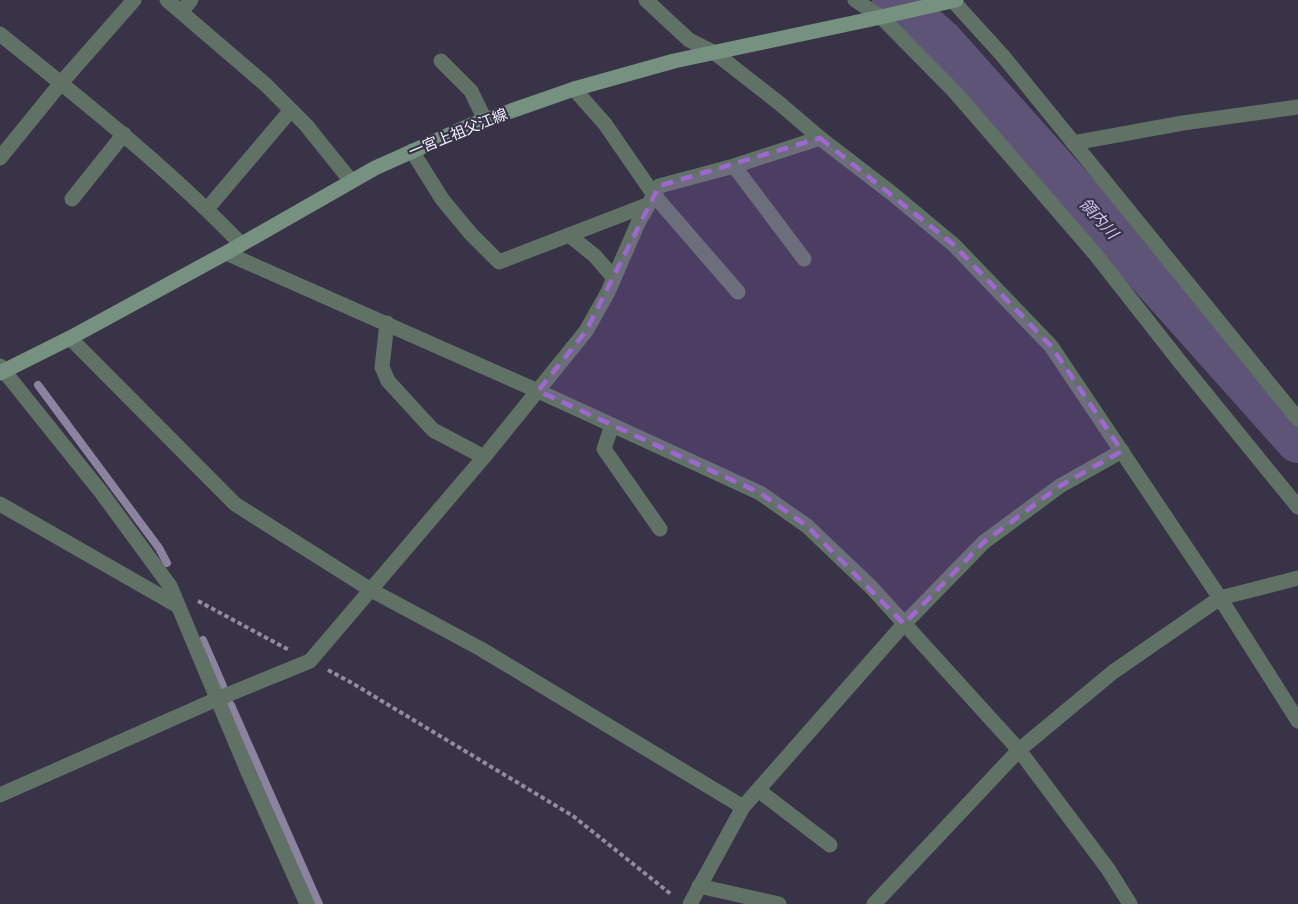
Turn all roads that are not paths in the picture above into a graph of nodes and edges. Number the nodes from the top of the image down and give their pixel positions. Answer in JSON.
{"nodes":[{"id":1,"x":134,"y":0,"type":"edge"},
{"id":2,"x":167,"y":0,"type":"edge"},
{"id":3,"x":191,"y":0,"type":"edge"},
{"id":4,"x":646,"y":0,"type":"edge"},
{"id":5,"x":855,"y":0,"type":"edge"},
{"id":6,"x":952,"y":1,"type":"edge"},
{"id":7,"x":181,"y":12,"type":"junction"},
{"id":8,"x":886,"y":16,"type":"junction"},
{"id":9,"x":0,"y":34,"type":"edge"},
{"id":10,"x":715,"y":53,"type":"junction"},
{"id":11,"x":441,"y":62,"type":"dead end"},
{"id":12,"x":61,"y":83,"type":"junction"},
{"id":13,"x":574,"y":89,"type":"junction"},
{"id":14,"x":1298,"y":107,"type":"edge"},
{"id":15,"x":291,"y":110,"type":"junction"},
{"id":16,"x":485,"y":120,"type":"junction"},
{"id":17,"x":124,"y":134,"type":"junction"},
{"id":18,"x":820,"y":138,"type":"junction"},
{"id":19,"x":1073,"y":143,"type":"junction"},
{"id":20,"x":412,"y":151,"type":"junction"},
{"id":21,"x":0,"y":158,"type":"edge"},
{"id":22,"x":734,"y":166,"type":"junction"},
{"id":23,"x":351,"y":181,"type":"junction"},
{"id":24,"x":72,"y":199,"type":"dead end"},
{"id":25,"x":650,"y":200,"type":"junction"},
{"id":26,"x":207,"y":209,"type":"junction"},
{"id":27,"x":569,"y":235,"type":"junction"},
{"id":28,"x":241,"y":244,"type":"junction"},
{"id":29,"x":226,"y":253,"type":"junction"},
{"id":30,"x":804,"y":259,"type":"dead end"},
{"id":31,"x":614,"y":278,"type":"junction"},
{"id":32,"x":738,"y":292,"type":"dead end"},
{"id":33,"x":387,"y":323,"type":"junction"},
{"id":34,"x":70,"y":338,"type":"junction"},
{"id":35,"x":2,"y":370,"type":"edge"},
{"id":36,"x":538,"y":391,"type":"junction"},
{"id":37,"x":1298,"y":419,"type":"edge"},
{"id":38,"x":612,"y":425,"type":"junction"},
{"id":39,"x":1122,"y":451,"type":"junction"},
{"id":40,"x":484,"y":457,"type":"junction"},
{"id":41,"x":0,"y":504,"type":"edge"},
{"id":42,"x":1298,"y":507,"type":"edge"},
{"id":43,"x":660,"y":529,"type":"dead end"},
{"id":44,"x":1298,"y":578,"type":"edge"},
{"id":45,"x":371,"y":590,"type":"junction"},
{"id":46,"x":1220,"y":598,"type":"junction"},
{"id":47,"x":178,"y":606,"type":"junction"},
{"id":48,"x":904,"y":624,"type":"junction"},
{"id":49,"x":217,"y":699,"type":"junction"},
{"id":50,"x":1298,"y":721,"type":"edge"},
{"id":51,"x":1019,"y":750,"type":"junction"},
{"id":52,"x":758,"y":790,"type":"junction"},
{"id":53,"x":0,"y":795,"type":"edge"},
{"id":54,"x":743,"y":807,"type":"junction"},
{"id":55,"x":830,"y":845,"type":"dead end"},
{"id":56,"x":699,"y":886,"type":"junction"},
{"id":57,"x":307,"y":904,"type":"edge"},
{"id":58,"x":690,"y":904,"type":"edge"},
{"id":59,"x":779,"y":904,"type":"edge"},
{"id":60,"x":874,"y":904,"type":"edge"},
{"id":61,"x":1130,"y":904,"type":"edge"}],
"edges":[{"from":1,"to":12,"type":"street"},
{"from":2,"to":7,"type":"street"},
{"from":3,"to":7,"type":"street"},
{"from":4,"to":10,"type":"street"},
{"from":5,"to":8,"type":"street"},
{"from":6,"to":8,"type":"main road","name":"一宮上祖父江線"},
{"from":6,"to":19,"type":"street"},
{"from":7,"to":15,"type":"street"},
{"from":8,"to":10,"type":"main road","name":"一宮上祖父江線"},
{"from":8,"to":42,"type":"street"},
{"from":9,"to":12,"type":"street"},
{"from":10,"to":13,"type":"main road","name":"一宮上祖父江線"},
{"from":10,"to":18,"type":"street"},
{"from":11,"to":16,"type":"street"},
{"from":12,"to":17,"type":"street"},
{"from":12,"to":21,"type":"street"},
{"from":13,"to":16,"type":"main road","name":"一宮上祖父江線"},
{"from":13,"to":25,"type":"street"},
{"from":14,"to":19,"type":"street"},
{"from":15,"to":23,"type":"street"},
{"from":15,"to":26,"type":"street"},
{"from":16,"to":20,"type":"main road","name":"一宮上祖父江線"},
{"from":17,"to":24,"type":"street"},
{"from":17,"to":26,"type":"street"},
{"from":18,"to":22,"type":"street"},
{"from":18,"to":39,"type":"street"},
{"from":19,"to":37,"type":"street"},
{"from":20,"to":23,"type":"main road","name":"一宮上祖父江線"},
{"from":20,"to":27,"type":"street"},
{"from":22,"to":25,"type":"street"},
{"from":22,"to":30,"type":"street"},
{"from":23,"to":28,"type":"main road","name":"一宮上祖父江線"},
{"from":25,"to":27,"type":"street"},
{"from":25,"to":31,"type":"street"},
{"from":25,"to":32,"type":"street"},
{"from":26,"to":28,"type":"street"},
{"from":27,"to":31,"type":"street"},
{"from":28,"to":29,"type":"main road","name":"一宮上祖父江線"},
{"from":29,"to":33,"type":"street"},
{"from":29,"to":34,"type":"main road","name":"一宮上祖父江線"},
{"from":31,"to":36,"type":"street"},
{"from":33,"to":36,"type":"street"},
{"from":33,"to":40,"type":"street"},
{"from":34,"to":35,"type":"main road","name":"一宮上祖父江線"},
{"from":34,"to":45,"type":"street"},
{"from":35,"to":47,"type":"street"},
{"from":36,"to":38,"type":"street"},
{"from":36,"to":40,"type":"street"},
{"from":38,"to":43,"type":"street"},
{"from":38,"to":48,"type":"street"},
{"from":39,"to":46,"type":"street"},
{"from":39,"to":48,"type":"street"},
{"from":40,"to":45,"type":"street"},
{"from":41,"to":47,"type":"street"},
{"from":44,"to":46,"type":"street"},
{"from":45,"to":49,"type":"street"},
{"from":45,"to":54,"type":"street"},
{"from":46,"to":50,"type":"street"},
{"from":46,"to":51,"type":"street"},
{"from":47,"to":49,"type":"street"},
{"from":48,"to":51,"type":"street"},
{"from":48,"to":52,"type":"street"},
{"from":49,"to":53,"type":"street"},
{"from":49,"to":57,"type":"street"},
{"from":51,"to":60,"type":"street"},
{"from":51,"to":61,"type":"street"},
{"from":52,"to":54,"type":"street"},
{"from":52,"to":55,"type":"street"},
{"from":54,"to":56,"type":"street"},
{"from":56,"to":58,"type":"street"},
{"from":56,"to":59,"type":"street"}]}
